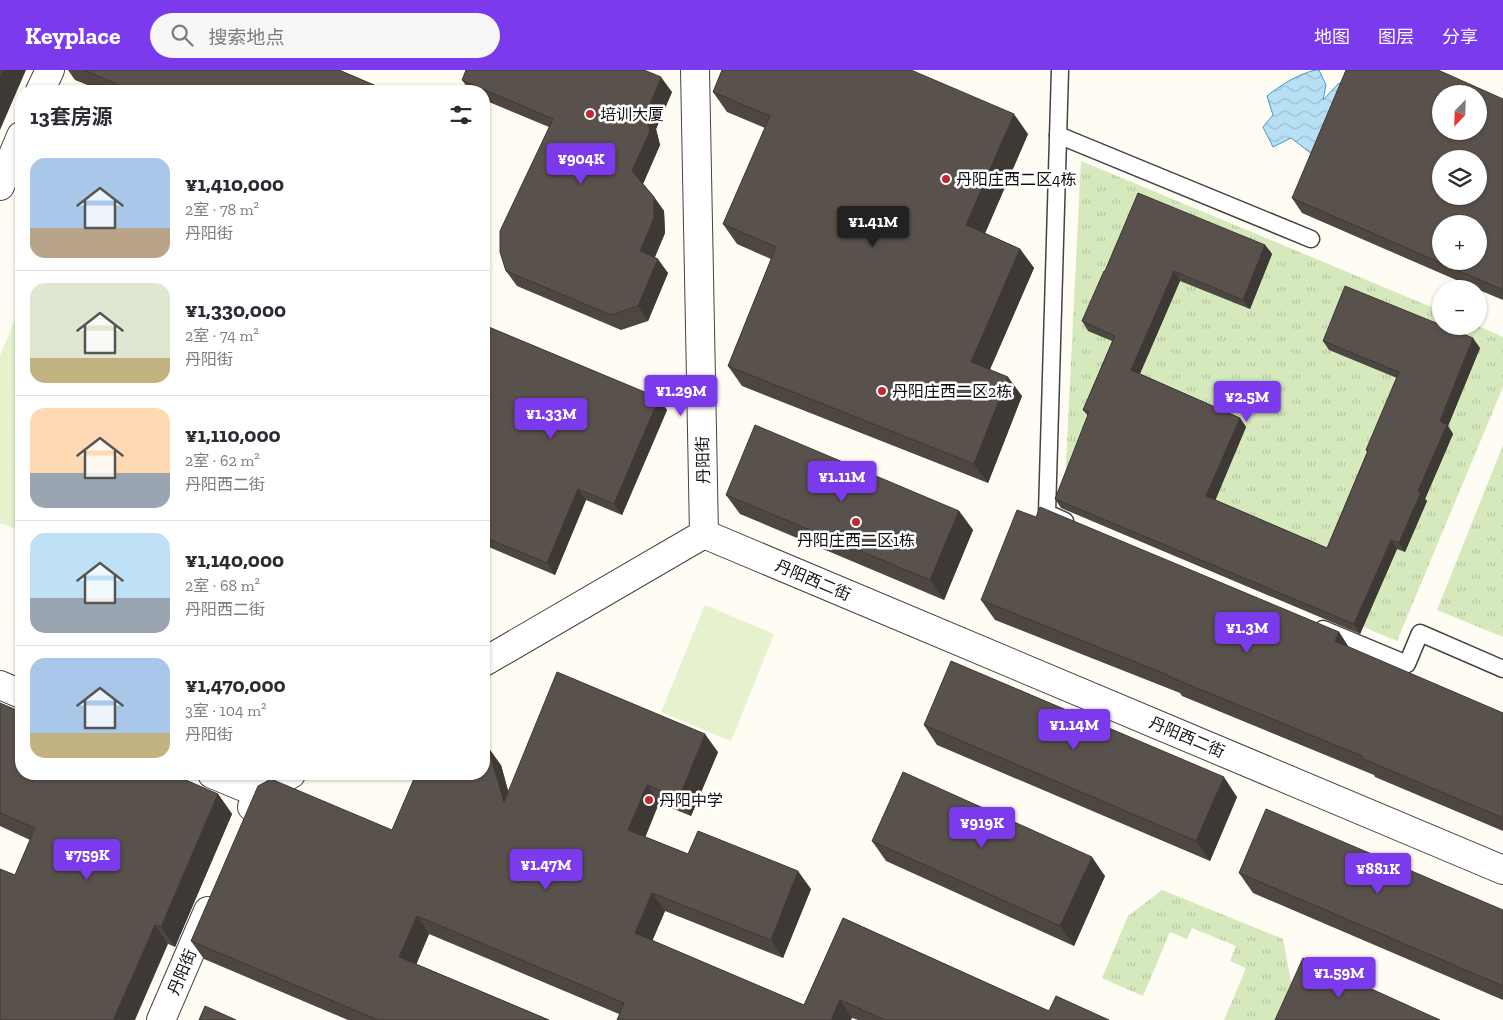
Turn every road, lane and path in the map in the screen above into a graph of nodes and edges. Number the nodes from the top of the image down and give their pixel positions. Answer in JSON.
{"nodes":[{"id":1,"x":50,"y":70,"type":"edge"},
{"id":2,"x":695,"y":70,"type":"edge"},
{"id":3,"x":1060,"y":70,"type":"edge"},
{"id":4,"x":43,"y":85,"type":"edge"},
{"id":5,"x":1058,"y":135,"type":"junction"},
{"id":6,"x":15,"y":147,"type":"edge"},
{"id":7,"x":3,"y":169,"type":"edge"},
{"id":8,"x":1311,"y":239,"type":"dead end"},
{"id":9,"x":1075,"y":525,"type":"edge"},
{"id":10,"x":704,"y":534,"type":"junction"},
{"id":11,"x":1305,"y":622,"type":"edge"},
{"id":12,"x":490,"y":659,"type":"edge"},
{"id":13,"x":1503,"y":669,"type":"edge"},
{"id":14,"x":0,"y":685,"type":"edge"},
{"id":15,"x":15,"y":691,"type":"edge"},
{"id":16,"x":227,"y":780,"type":"edge"},
{"id":17,"x":281,"y":780,"type":"edge"},
{"id":18,"x":258,"y":793,"type":"junction"},
{"id":19,"x":242,"y":830,"type":"edge"},
{"id":20,"x":1503,"y":870,"type":"edge"},
{"id":21,"x":219,"y":884,"type":"edge"},
{"id":22,"x":161,"y":1020,"type":"edge"}],
"edges":[{"from":1,"to":4,"type":"street"},
{"from":2,"to":10,"type":"street","name":"丹阳街"},
{"from":3,"to":5,"type":"lane"},
{"from":5,"to":8,"type":"lane"},
{"from":5,"to":9,"type":"lane"},
{"from":6,"to":7,"type":"street"},
{"from":10,"to":12,"type":"street"},
{"from":10,"to":20,"type":"street","name":"丹阳西二街"},
{"from":11,"to":13,"type":"lane"},
{"from":14,"to":15,"type":"street"},
{"from":16,"to":18,"type":"street"},
{"from":17,"to":18,"type":"street"},
{"from":18,"to":19,"type":"street"},
{"from":21,"to":22,"type":"street","name":"丹阳街"}]}
